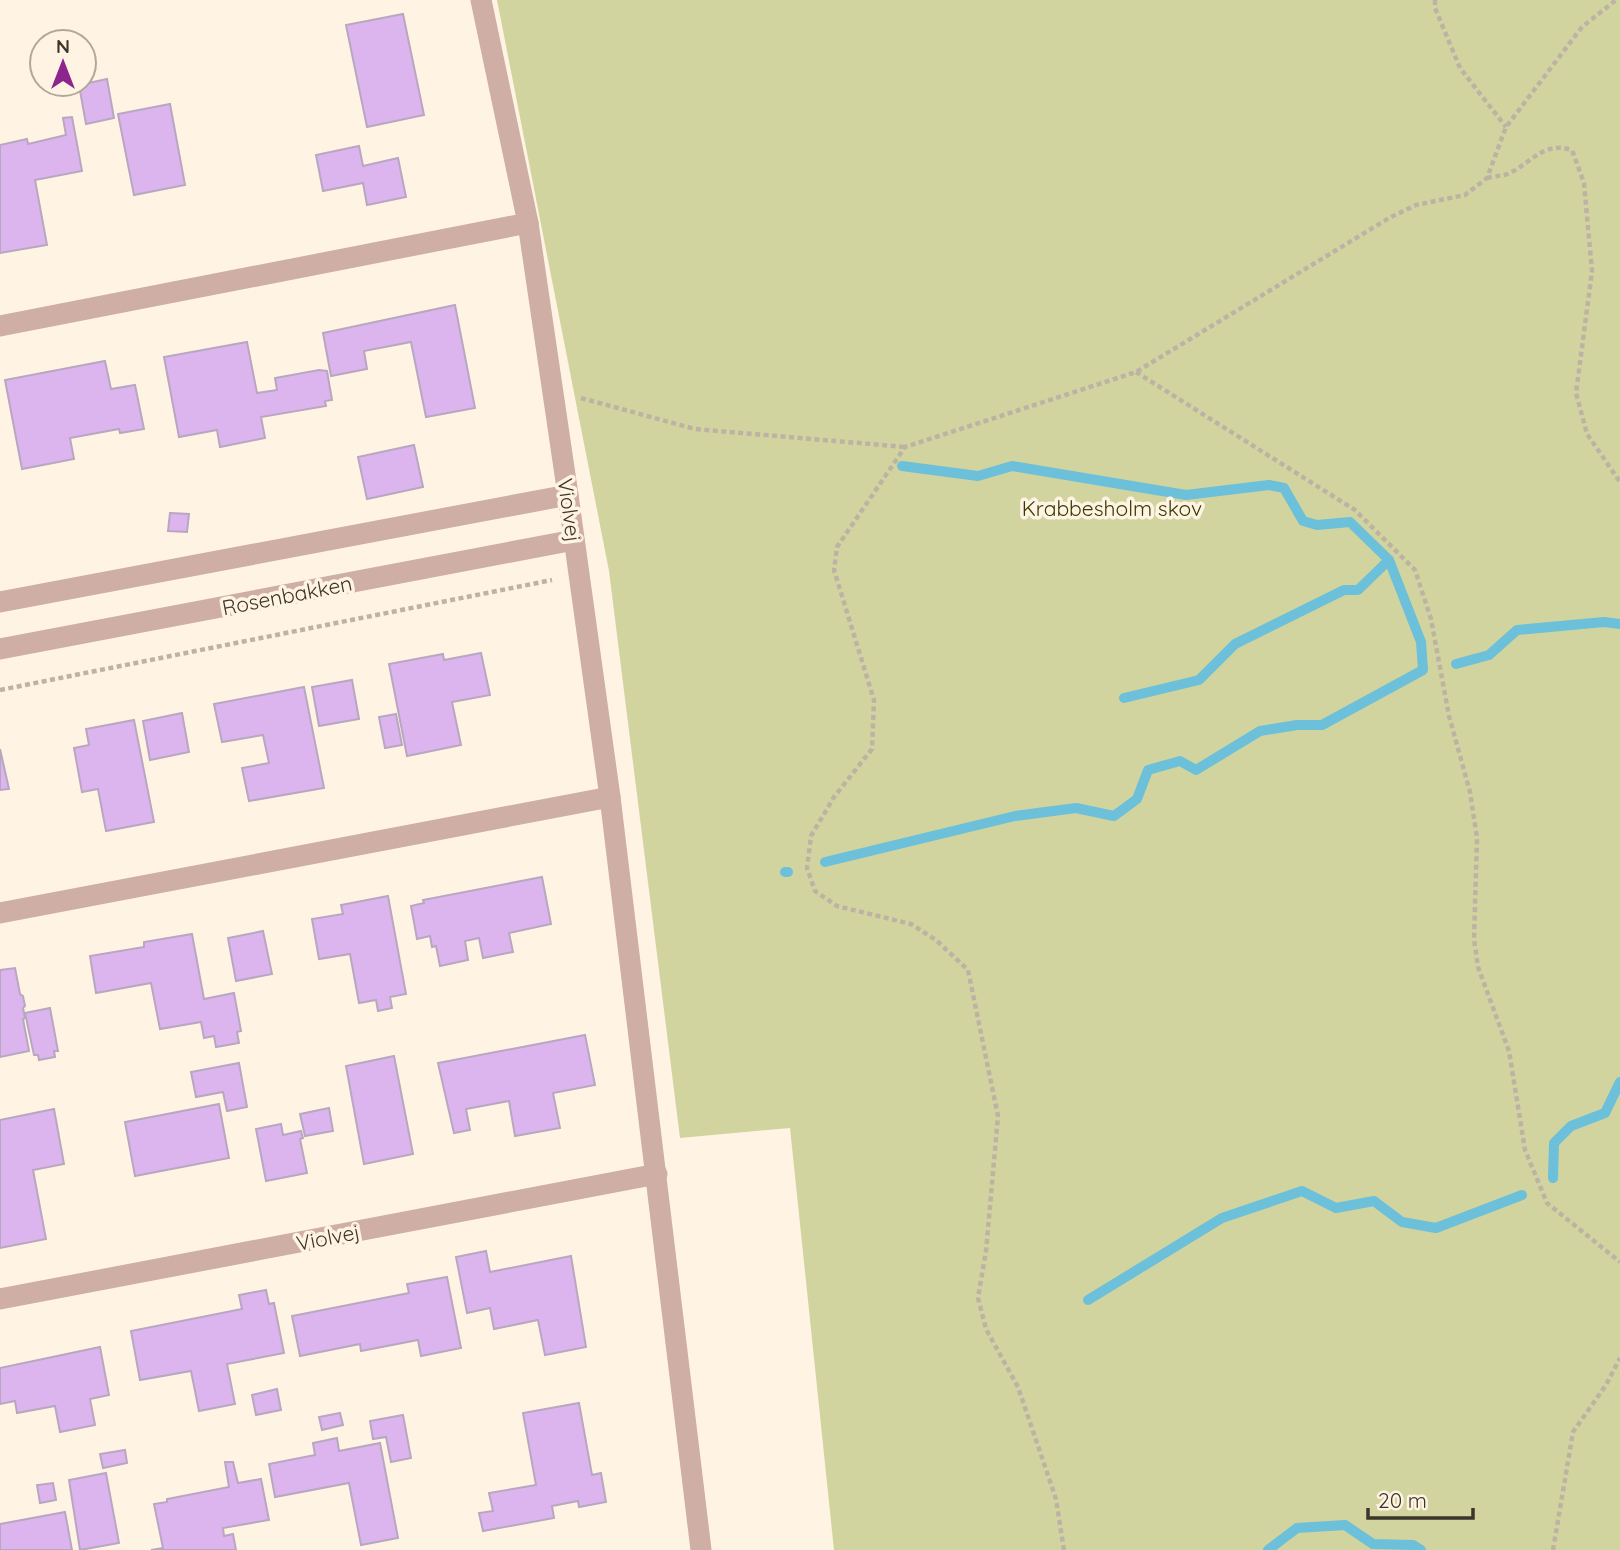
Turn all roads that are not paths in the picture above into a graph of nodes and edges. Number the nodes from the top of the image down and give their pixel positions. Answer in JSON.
{"nodes":[{"id":1,"x":481,"y":0,"type":"edge"},
{"id":2,"x":528,"y":223,"type":"junction"},
{"id":3,"x":0,"y":326,"type":"edge"},
{"id":4,"x":568,"y":495,"type":"junction"},
{"id":5,"x":574,"y":540,"type":"junction"},
{"id":6,"x":0,"y":602,"type":"edge"},
{"id":7,"x":0,"y":649,"type":"edge"},
{"id":8,"x":610,"y":797,"type":"junction"},
{"id":9,"x":0,"y":913,"type":"edge"},
{"id":10,"x":657,"y":1174,"type":"junction"},
{"id":11,"x":0,"y":1299,"type":"edge"},
{"id":12,"x":701,"y":1550,"type":"edge"}],
"edges":[{"from":1,"to":2,"type":"street","name":"Violvej"},
{"from":2,"to":3,"type":"street"},
{"from":2,"to":4,"type":"street","name":"Violvej"},
{"from":4,"to":5,"type":"street","name":"Violvej"},
{"from":4,"to":6,"type":"street"},
{"from":5,"to":7,"type":"street","name":"Rosenbakken"},
{"from":5,"to":8,"type":"street","name":"Violvej"},
{"from":8,"to":9,"type":"street"},
{"from":8,"to":10,"type":"street","name":"Violvej"},
{"from":10,"to":11,"type":"street","name":"Violvej"},
{"from":10,"to":12,"type":"street","name":"Violvej"}]}
